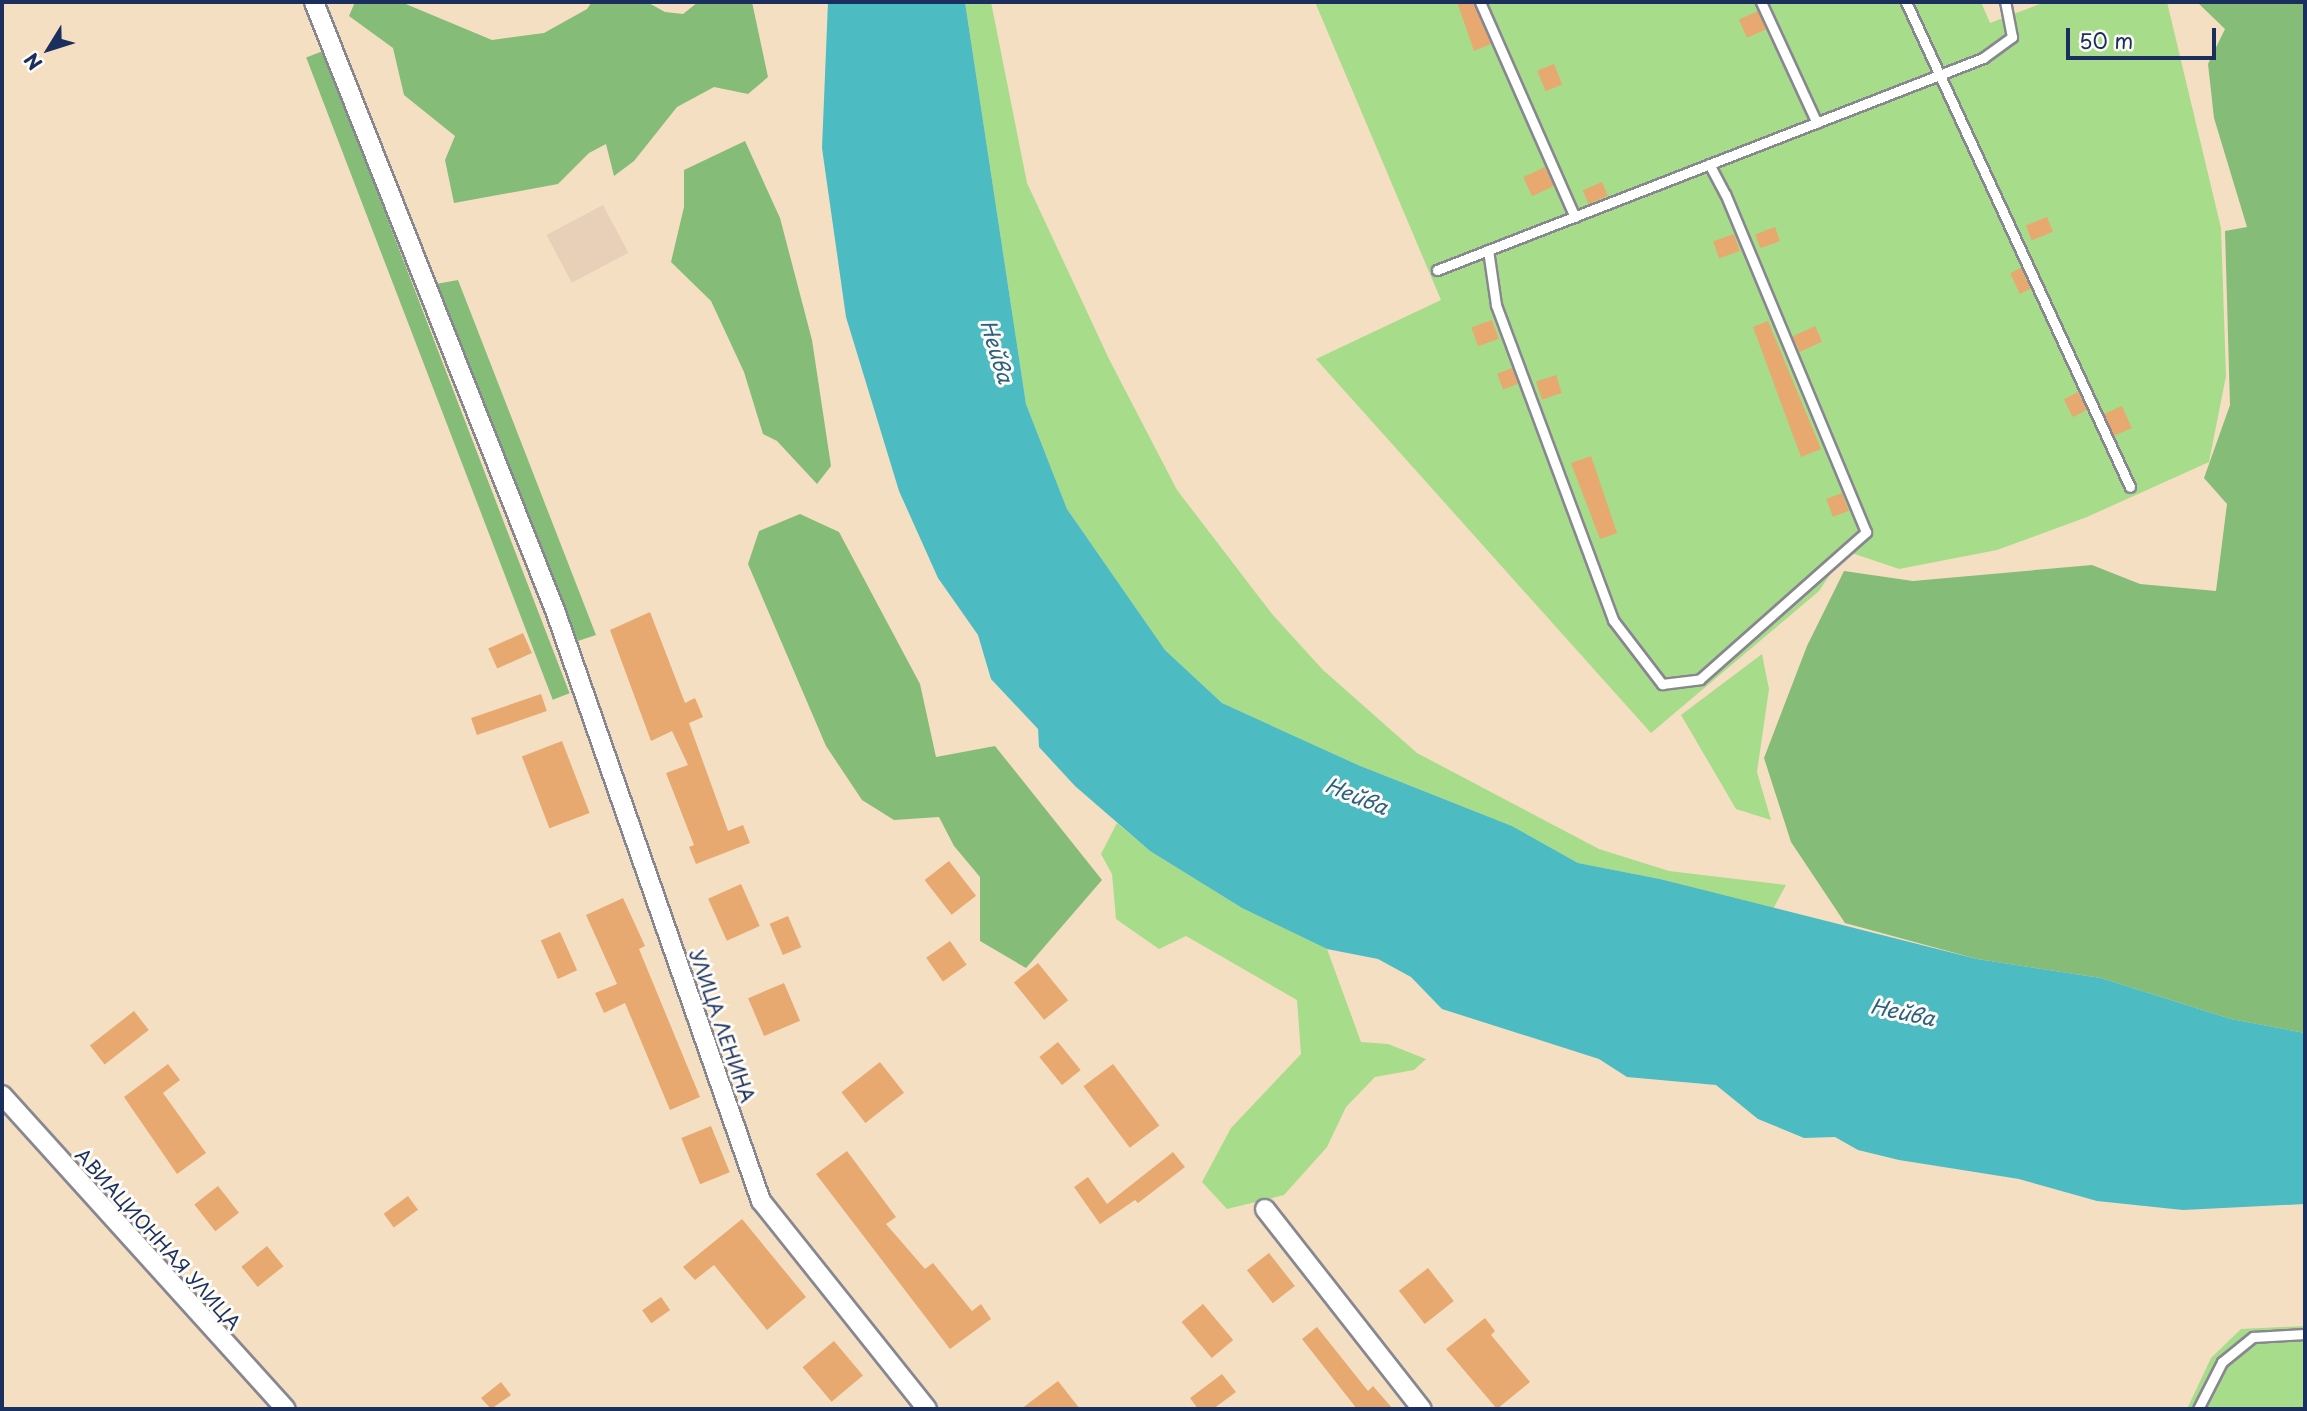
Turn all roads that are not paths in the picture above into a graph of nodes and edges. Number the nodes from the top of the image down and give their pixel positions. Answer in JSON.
{"nodes":[{"id":1,"x":314,"y":2,"type":"edge"},
{"id":2,"x":1480,"y":2,"type":"edge"},
{"id":3,"x":1761,"y":2,"type":"edge"},
{"id":4,"x":1906,"y":2,"type":"edge"},
{"id":5,"x":2005,"y":2,"type":"edge"},
{"id":6,"x":1942,"y":76,"type":"junction"},
{"id":7,"x":1817,"y":123,"type":"junction"},
{"id":8,"x":1709,"y":164,"type":"junction"},
{"id":9,"x":1575,"y":217,"type":"junction"},
{"id":10,"x":1488,"y":250,"type":"junction"},
{"id":11,"x":1437,"y":270,"type":"dead end"},
{"id":12,"x":2130,"y":487,"type":"dead end"},
{"id":13,"x":2,"y":1095,"type":"edge"},
{"id":14,"x":1265,"y":1209,"type":"dead end"},
{"id":15,"x":2305,"y":1334,"type":"edge"},
{"id":16,"x":286,"y":1409,"type":"edge"},
{"id":17,"x":927,"y":1409,"type":"edge"},
{"id":18,"x":1422,"y":1409,"type":"edge"},
{"id":19,"x":2198,"y":1409,"type":"edge"}],
"edges":[{"from":1,"to":17,"type":"street","name":"УЛИЦА ЛЕНИНА"},
{"from":2,"to":9,"type":"lane"},
{"from":3,"to":7,"type":"lane"},
{"from":4,"to":6,"type":"lane"},
{"from":5,"to":6,"type":"lane"},
{"from":6,"to":7,"type":"lane"},
{"from":6,"to":12,"type":"lane"},
{"from":7,"to":8,"type":"lane"},
{"from":8,"to":9,"type":"lane"},
{"from":8,"to":10,"type":"lane"},
{"from":9,"to":10,"type":"lane"},
{"from":10,"to":11,"type":"lane"},
{"from":13,"to":16,"type":"street","name":"АВИАЦИОННАЯ УЛИЦА"},
{"from":14,"to":18,"type":"street"},
{"from":15,"to":19,"type":"lane"}]}
